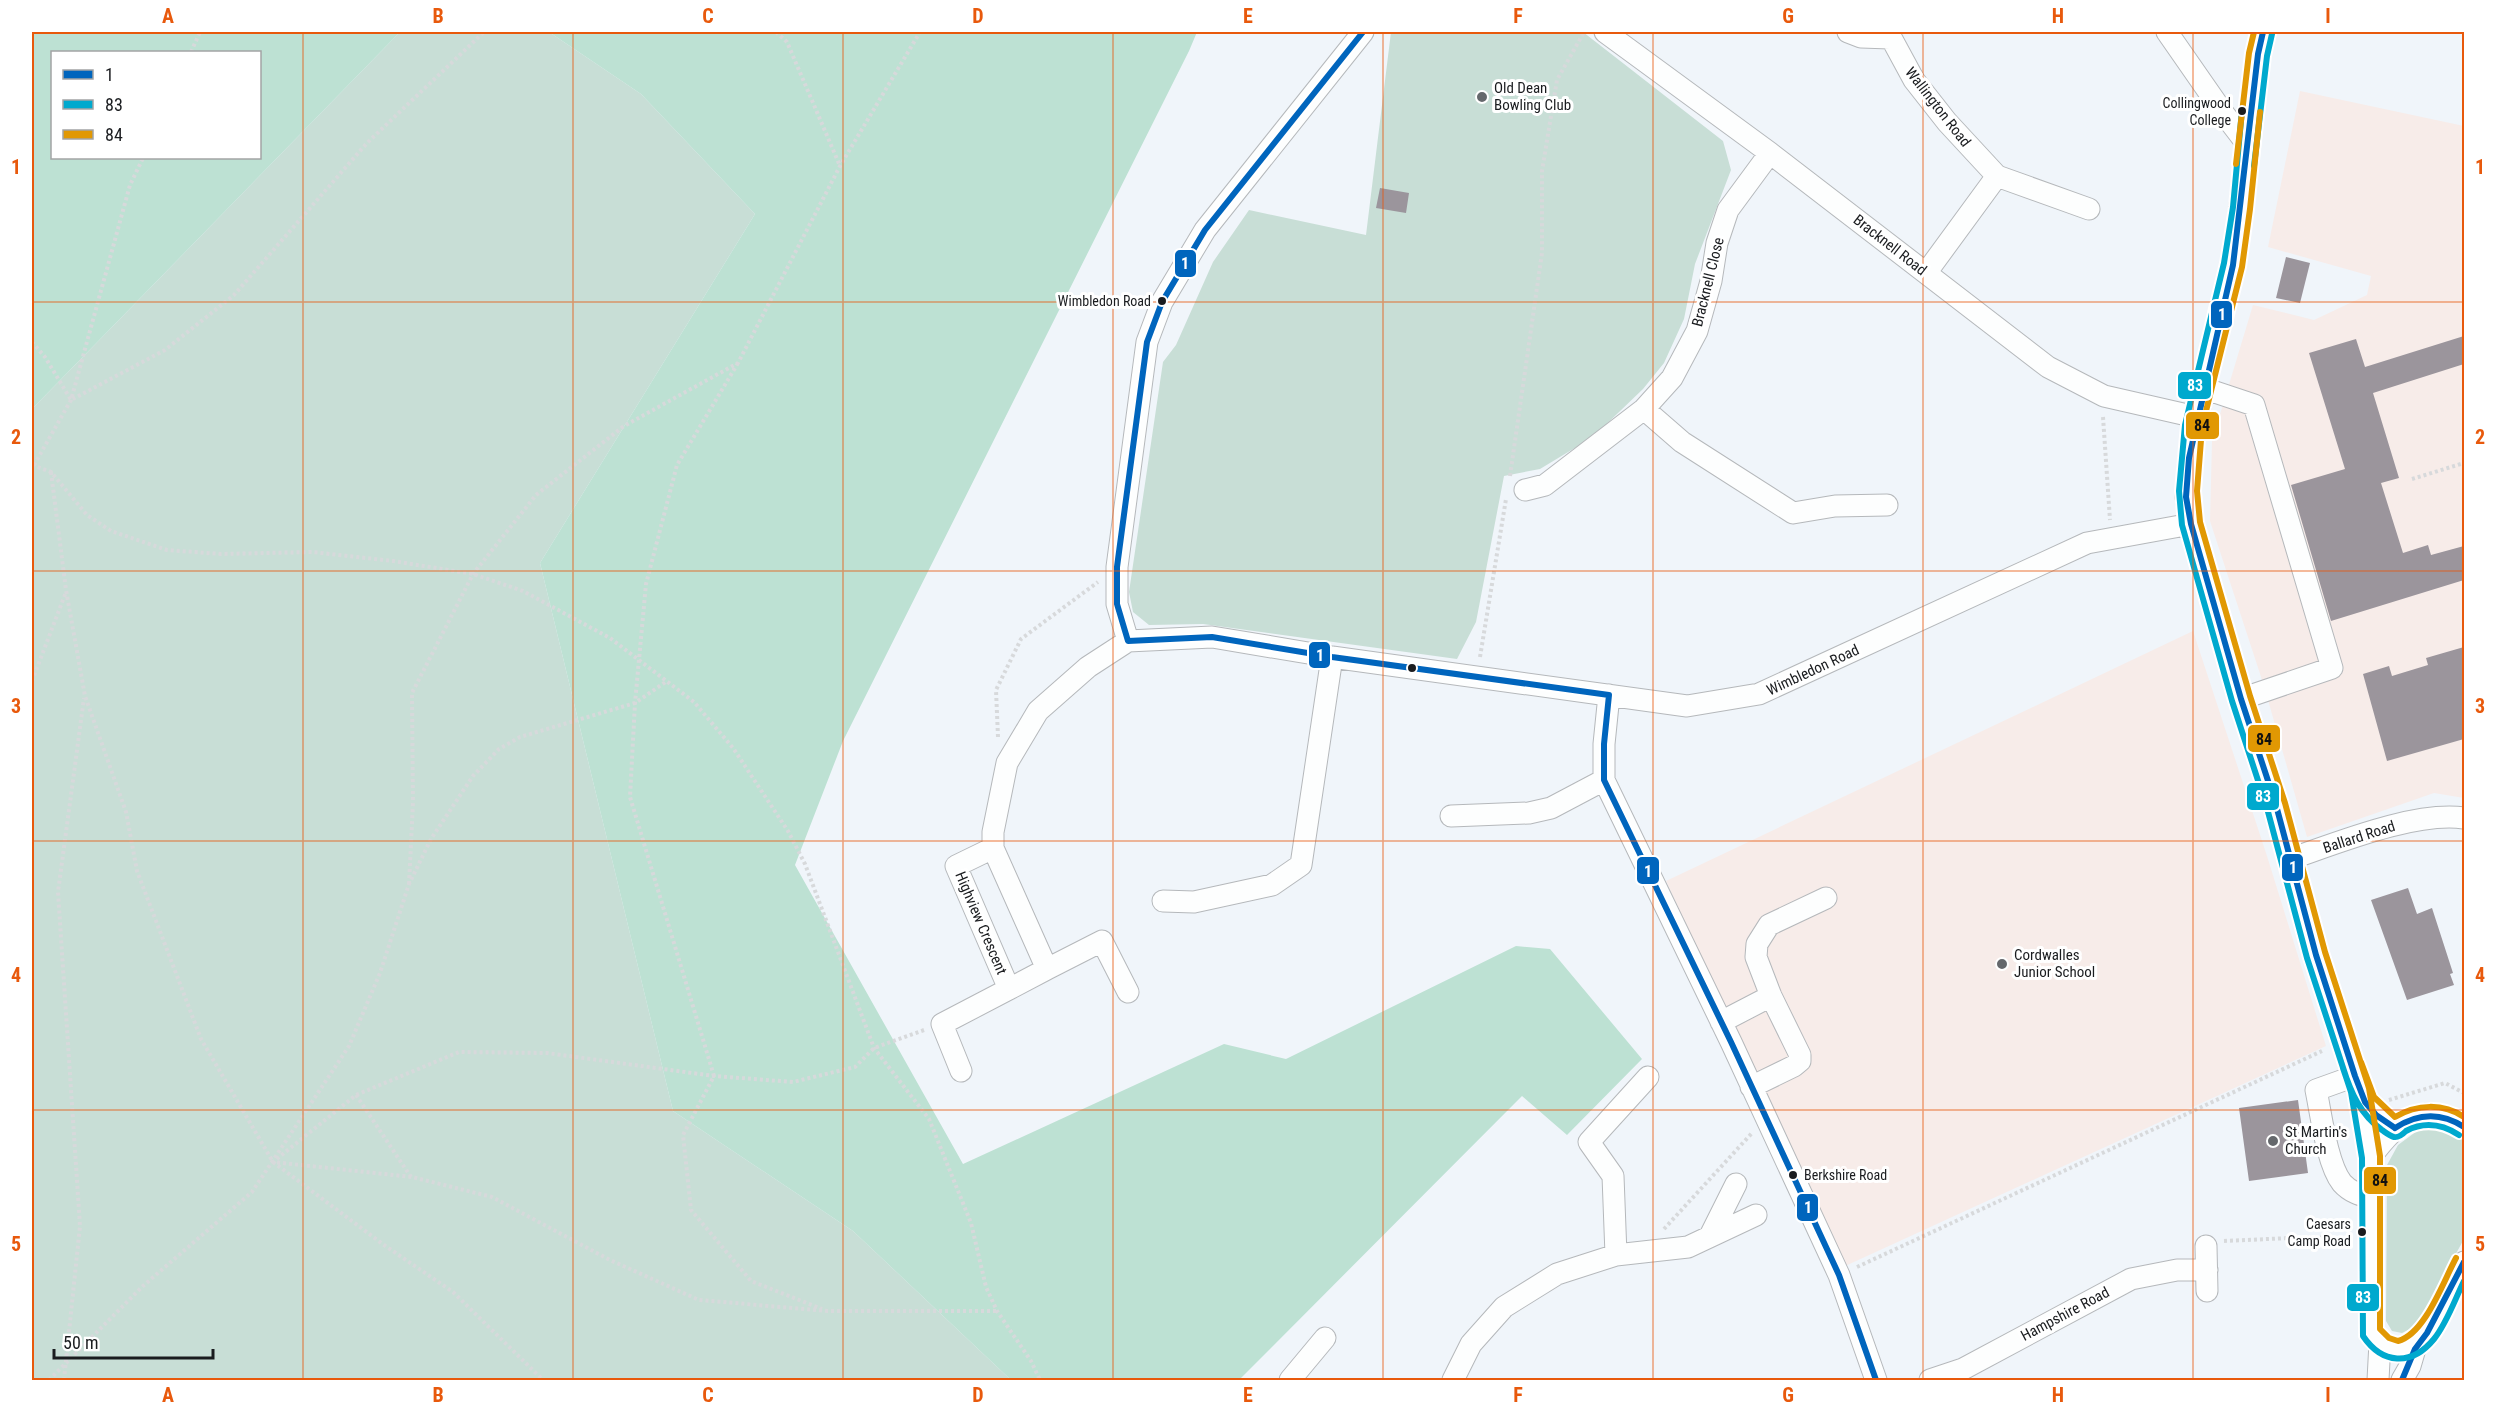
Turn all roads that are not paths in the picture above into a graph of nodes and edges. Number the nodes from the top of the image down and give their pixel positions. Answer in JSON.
{"nodes":[{"id":1,"x":1363,"y":32,"type":"edge"},
{"id":2,"x":1605,"y":32,"type":"edge"},
{"id":3,"x":1848,"y":32,"type":"edge"},
{"id":4,"x":2167,"y":32,"type":"edge"},
{"id":5,"x":2263,"y":32,"type":"edge"},
{"id":6,"x":1889,"y":35,"type":"edge"},
{"id":7,"x":2247,"y":144,"type":"junction"},
{"id":8,"x":1770,"y":153,"type":"junction"},
{"id":9,"x":1997,"y":176,"type":"junction"},
{"id":10,"x":2089,"y":209,"type":"dead end"},
{"id":11,"x":1926,"y":273,"type":"junction"},
{"id":12,"x":2203,"y":388,"type":"junction"},
{"id":13,"x":1644,"y":409,"type":"junction"},
{"id":14,"x":2196,"y":417,"type":"junction"},
{"id":15,"x":1517,"y":488,"type":"road end"},
{"id":16,"x":1887,"y":505,"type":"dead end"},
{"id":17,"x":2191,"y":524,"type":"junction"},
{"id":18,"x":1128,"y":641,"type":"junction"},
{"id":19,"x":1332,"y":657,"type":"junction"},
{"id":20,"x":1609,"y":694,"type":"junction"},
{"id":21,"x":2241,"y":699,"type":"junction"},
{"id":22,"x":1604,"y":780,"type":"junction"},
{"id":23,"x":1451,"y":816,"type":"dead end"},
{"id":24,"x":2464,"y":818,"type":"edge"},
{"id":25,"x":993,"y":848,"type":"junction"},
{"id":26,"x":2290,"y":859,"type":"junction"},
{"id":27,"x":1826,"y":898,"type":"dead end"},
{"id":28,"x":1163,"y":901,"type":"dead end"},
{"id":29,"x":1047,"y":969,"type":"junction"},
{"id":30,"x":1010,"y":989,"type":"junction"},
{"id":31,"x":1128,"y":992,"type":"dead end"},
{"id":32,"x":1771,"y":996,"type":"junction"},
{"id":33,"x":1721,"y":1022,"type":"junction"},
{"id":34,"x":961,"y":1071,"type":"dead end"},
{"id":35,"x":1648,"y":1077,"type":"dead end"},
{"id":36,"x":2358,"y":1083,"type":"junction"},
{"id":37,"x":1751,"y":1086,"type":"junction"},
{"id":38,"x":2464,"y":1127,"type":"edge"},
{"id":39,"x":2395,"y":1128,"type":"junction"},
{"id":40,"x":2371,"y":1157,"type":"junction"},
{"id":41,"x":1736,"y":1184,"type":"dead end"},
{"id":42,"x":2371,"y":1198,"type":"junction"},
{"id":43,"x":1756,"y":1215,"type":"dead end"},
{"id":44,"x":1710,"y":1236,"type":"junction"},
{"id":45,"x":2206,"y":1246,"type":"road end"},
{"id":46,"x":1616,"y":1255,"type":"junction"},
{"id":47,"x":2464,"y":1262,"type":"edge"},
{"id":48,"x":2207,"y":1270,"type":"junction"},
{"id":49,"x":2207,"y":1291,"type":"dead end"},
{"id":50,"x":1325,"y":1338,"type":"dead end"},
{"id":51,"x":2380,"y":1342,"type":"junction"},
{"id":52,"x":2417,"y":1342,"type":"junction"},
{"id":53,"x":1290,"y":1380,"type":"edge"},
{"id":54,"x":1453,"y":1380,"type":"edge"},
{"id":55,"x":1876,"y":1380,"type":"edge"},
{"id":56,"x":1930,"y":1380,"type":"edge"},
{"id":57,"x":2378,"y":1380,"type":"edge"},
{"id":58,"x":2402,"y":1380,"type":"edge"}],
"edges":[{"from":1,"to":18,"type":"street"},
{"from":2,"to":8,"type":"street","name":"Bracknell Road"},
{"from":3,"to":6,"type":"street"},
{"from":4,"to":7,"type":"street"},
{"from":5,"to":7,"type":"street"},
{"from":6,"to":9,"type":"street","name":"Wallington Road"},
{"from":7,"to":12,"type":"street"},
{"from":8,"to":11,"type":"street","name":"Bracknell Road"},
{"from":8,"to":13,"type":"street","name":"Bracknell Close"},
{"from":9,"to":10,"type":"street","name":"Wallington Road"},
{"from":9,"to":11,"type":"street"},
{"from":11,"to":14,"type":"street","name":"Bracknell Road"},
{"from":12,"to":14,"type":"street"},
{"from":12,"to":21,"type":"street"},
{"from":13,"to":15,"type":"street","name":"Bracknell Close"},
{"from":13,"to":16,"type":"street"},
{"from":14,"to":17,"type":"street"},
{"from":17,"to":20,"type":"street","name":"Wimbledon Road"},
{"from":17,"to":21,"type":"street"},
{"from":18,"to":19,"type":"street","name":"Wimbledon Road"},
{"from":18,"to":25,"type":"street"},
{"from":19,"to":20,"type":"street","name":"Wimbledon Road"},
{"from":19,"to":28,"type":"street"},
{"from":20,"to":22,"type":"street"},
{"from":21,"to":26,"type":"street"},
{"from":22,"to":23,"type":"street"},
{"from":22,"to":33,"type":"street"},
{"from":24,"to":26,"type":"street","name":"Ballard Road"},
{"from":25,"to":29,"type":"street"},
{"from":25,"to":30,"type":"street","name":"Highview Crescent"},
{"from":26,"to":36,"type":"street"},
{"from":27,"to":32,"type":"street"},
{"from":29,"to":30,"type":"street","name":"Highview Crescent"},
{"from":29,"to":31,"type":"street","name":"Highview Crescent"},
{"from":30,"to":34,"type":"street"},
{"from":32,"to":33,"type":"street"},
{"from":32,"to":37,"type":"street"},
{"from":33,"to":37,"type":"street"},
{"from":35,"to":46,"type":"street"},
{"from":36,"to":39,"type":"street"},
{"from":36,"to":40,"type":"street"},
{"from":36,"to":42,"type":"street"},
{"from":37,"to":55,"type":"street"},
{"from":38,"to":39,"type":"street"},
{"from":39,"to":40,"type":"street"},
{"from":40,"to":42,"type":"street"},
{"from":41,"to":44,"type":"street"},
{"from":42,"to":51,"type":"street"},
{"from":43,"to":44,"type":"street"},
{"from":44,"to":46,"type":"street"},
{"from":45,"to":48,"type":"street"},
{"from":46,"to":54,"type":"street"},
{"from":47,"to":52,"type":"street"},
{"from":48,"to":49,"type":"street"},
{"from":48,"to":56,"type":"street","name":"Hampshire Road"},
{"from":50,"to":53,"type":"street"},
{"from":51,"to":52,"type":"street"},
{"from":51,"to":57,"type":"street"},
{"from":52,"to":58,"type":"street"}]}
